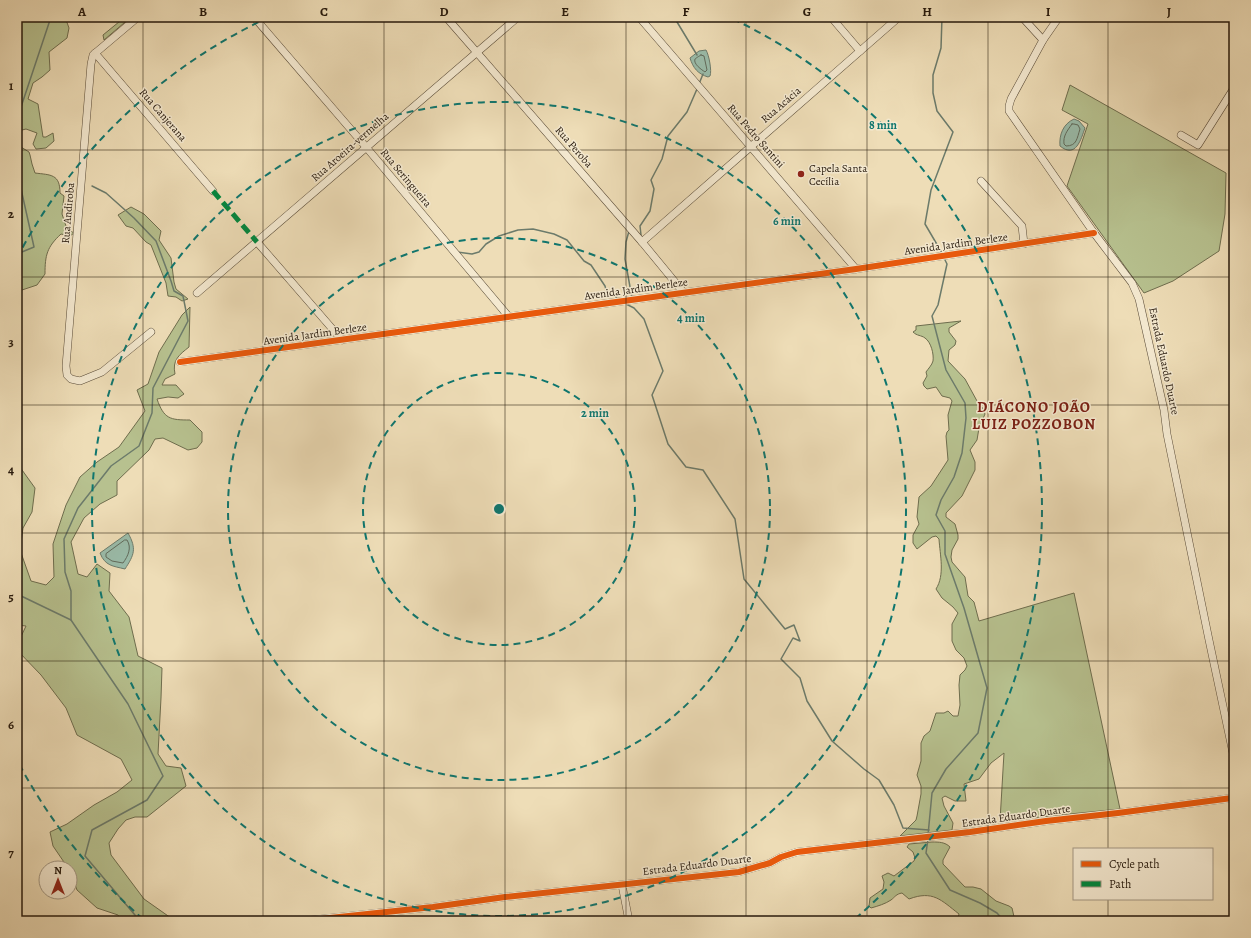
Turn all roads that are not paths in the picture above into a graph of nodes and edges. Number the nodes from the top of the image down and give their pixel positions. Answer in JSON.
{"nodes":[{"id":1,"x":138,"y":17,"type":"edge"},
{"id":2,"x":254,"y":17,"type":"edge"},
{"id":3,"x":446,"y":17,"type":"edge"},
{"id":4,"x":518,"y":17,"type":"edge"},
{"id":5,"x":639,"y":17,"type":"edge"},
{"id":6,"x":831,"y":17,"type":"edge"},
{"id":7,"x":899,"y":17,"type":"edge"},
{"id":8,"x":1022,"y":17,"type":"edge"},
{"id":9,"x":1059,"y":17,"type":"edge"},
{"id":10,"x":1043,"y":40,"type":"junction"},
{"id":11,"x":860,"y":51,"type":"junction"},
{"id":12,"x":95,"y":53,"type":"junction"},
{"id":13,"x":476,"y":53,"type":"junction"},
{"id":14,"x":1234,"y":88,"type":"edge"},
{"id":15,"x":1181,"y":135,"type":"dead end"},
{"id":16,"x":366,"y":147,"type":"junction"},
{"id":17,"x":750,"y":147,"type":"junction"},
{"id":18,"x":981,"y":181,"type":"dead end"},
{"id":19,"x":213,"y":191,"type":"dead end"},
{"id":20,"x":1094,"y":233,"type":"junction"},
{"id":21,"x":257,"y":242,"type":"junction"},
{"id":22,"x":642,"y":242,"type":"junction"},
{"id":23,"x":1024,"y":244,"type":"junction"},
{"id":24,"x":856,"y":269,"type":"junction"},
{"id":25,"x":684,"y":292,"type":"junction"},
{"id":26,"x":197,"y":293,"type":"dead end"},
{"id":27,"x":509,"y":317,"type":"junction"},
{"id":28,"x":151,"y":332,"type":"dead end"},
{"id":29,"x":342,"y":340,"type":"junction"},
{"id":30,"x":180,"y":362,"type":"dead end"},
{"id":31,"x":1234,"y":758,"type":"edge"},
{"id":32,"x":1234,"y":797,"type":"edge"},
{"id":33,"x":622,"y":885,"type":"junction"},
{"id":34,"x":302,"y":921,"type":"edge"},
{"id":35,"x":629,"y":921,"type":"edge"}],
"edges":[{"from":1,"to":12,"type":"street"},
{"from":2,"to":16,"type":"street","name":"Rua Seringueira"},
{"from":3,"to":13,"type":"street","name":"Rua Peroba"},
{"from":4,"to":13,"type":"street","name":"Rua Aroeira-vermelha"},
{"from":5,"to":17,"type":"street","name":"Rua Pedro Santini"},
{"from":6,"to":11,"type":"street"},
{"from":7,"to":11,"type":"street","name":"Rua Acácia"},
{"from":8,"to":10,"type":"street"},
{"from":9,"to":10,"type":"street","name":"Estrada Eduardo Duarte"},
{"from":10,"to":20,"type":"street","name":"Estrada Eduardo Duarte"},
{"from":11,"to":17,"type":"street","name":"Rua Acácia"},
{"from":12,"to":19,"type":"street","name":"Rua Canjerana"},
{"from":12,"to":28,"type":"street","name":"Rua Andiroba"},
{"from":13,"to":16,"type":"street","name":"Rua Aroeira-vermelha"},
{"from":13,"to":22,"type":"street","name":"Rua Peroba"},
{"from":14,"to":15,"type":"street"},
{"from":16,"to":21,"type":"street","name":"Rua Aroeira-vermelha"},
{"from":16,"to":27,"type":"street","name":"Rua Seringueira"},
{"from":17,"to":22,"type":"street","name":"Rua Acácia"},
{"from":17,"to":24,"type":"street","name":"Rua Pedro Santini"},
{"from":18,"to":23,"type":"street"},
{"from":20,"to":23,"type":"street","name":"Avenida Jardim Berleze"},
{"from":20,"to":31,"type":"street","name":"Estrada Eduardo Duarte"},
{"from":21,"to":26,"type":"street","name":"Rua Aroeira-vermelha"},
{"from":21,"to":29,"type":"street"},
{"from":22,"to":25,"type":"street","name":"Rua Peroba"},
{"from":23,"to":24,"type":"street","name":"Avenida Jardim Berleze"},
{"from":24,"to":25,"type":"street","name":"Avenida Jardim Berleze"},
{"from":25,"to":27,"type":"street","name":"Avenida Jardim Berleze"},
{"from":27,"to":29,"type":"street","name":"Avenida Jardim Berleze"},
{"from":29,"to":30,"type":"street","name":"Avenida Jardim Berleze"},
{"from":32,"to":33,"type":"street","name":"Estrada Eduardo Duarte"},
{"from":33,"to":34,"type":"street","name":"Estrada Eduardo Duarte"},
{"from":33,"to":35,"type":"street"}]}
